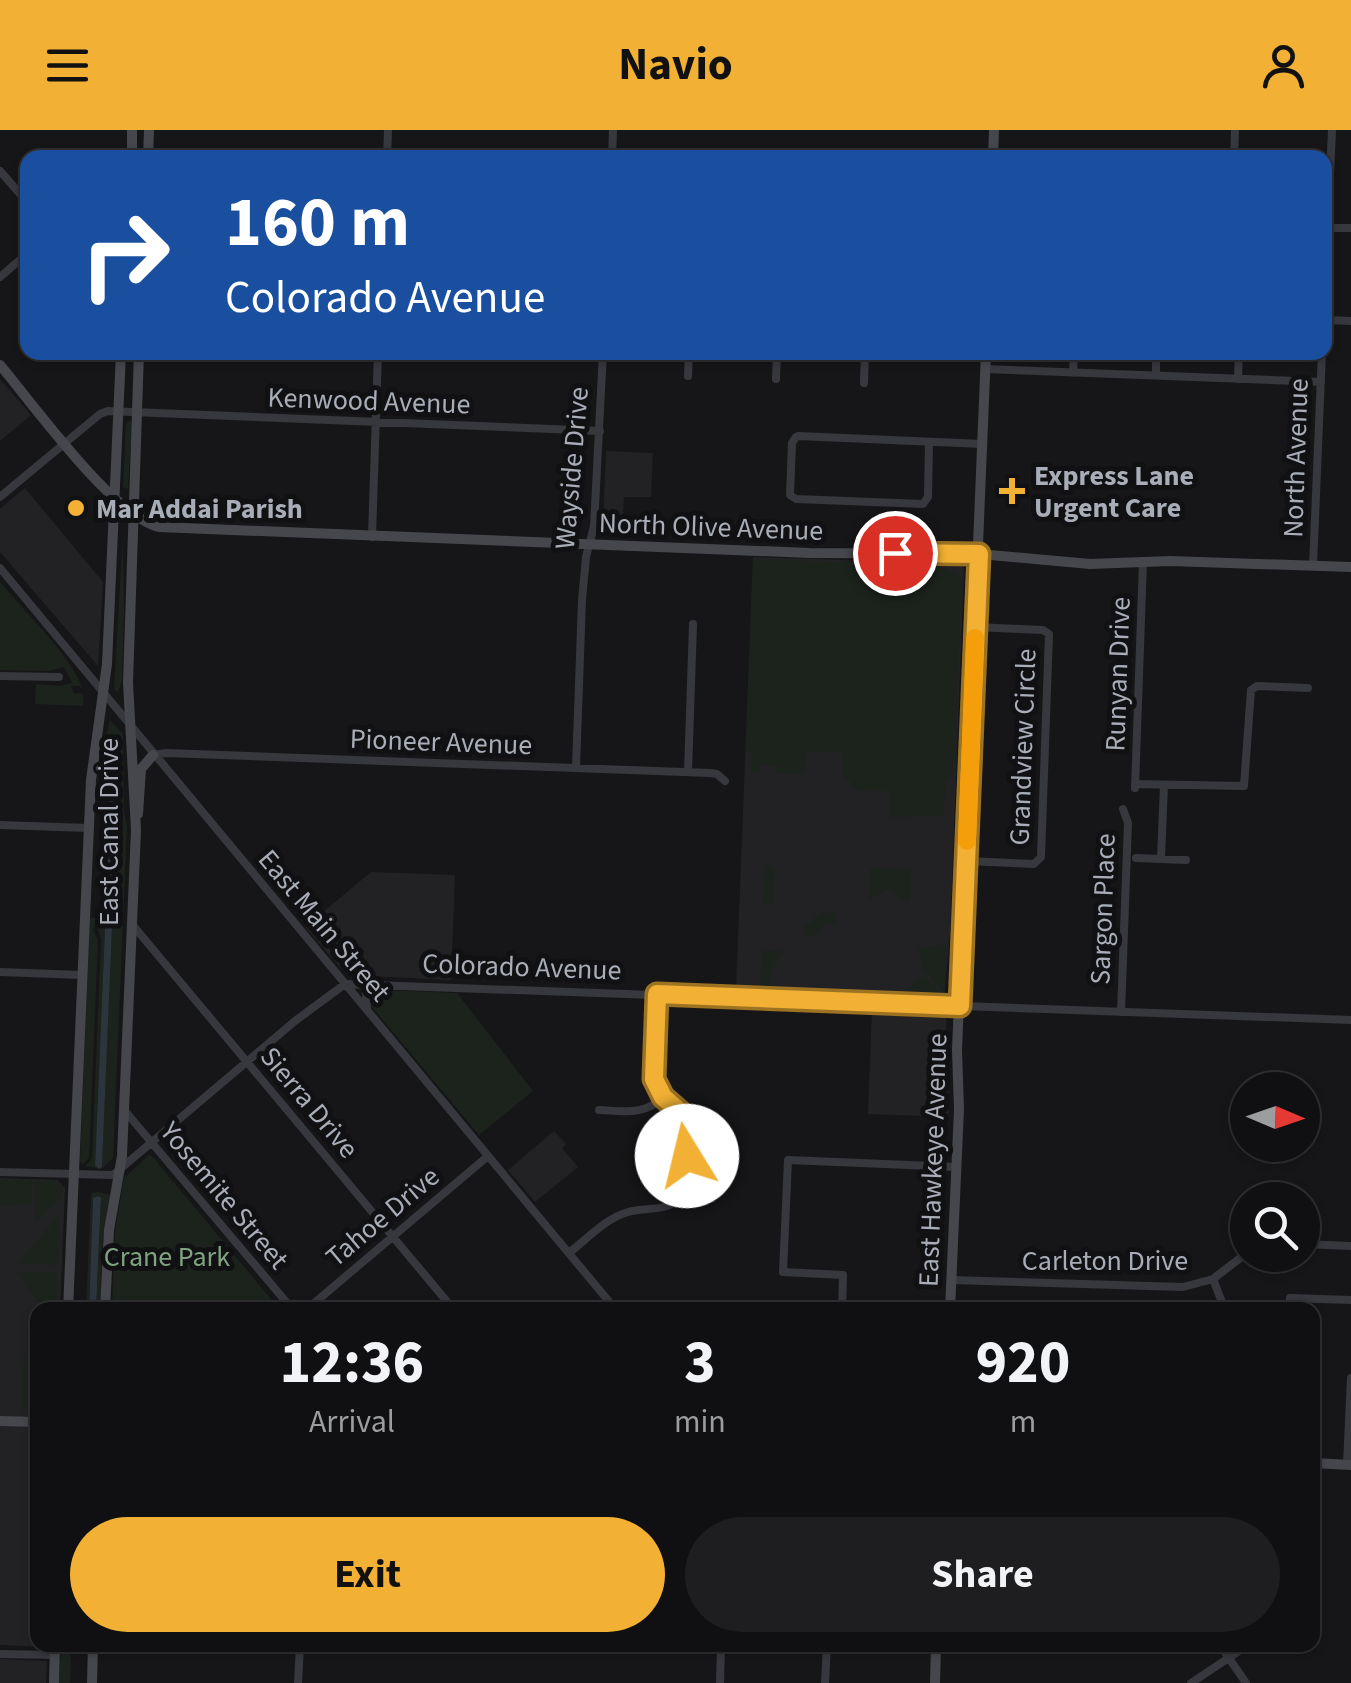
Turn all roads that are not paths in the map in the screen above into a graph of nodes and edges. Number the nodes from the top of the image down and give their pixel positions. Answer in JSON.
{"nodes":[{"id":1,"x":0,"y":171,"type":"edge"},
{"id":2,"x":20,"y":194,"type":"edge"},
{"id":3,"x":20,"y":260,"type":"edge"},
{"id":4,"x":0,"y":277,"type":"edge"},
{"id":5,"x":120,"y":360,"type":"edge"},
{"id":6,"x":140,"y":360,"type":"edge"},
{"id":7,"x":378,"y":360,"type":"edge"},
{"id":8,"x":604,"y":360,"type":"edge"},
{"id":9,"x":689,"y":360,"type":"edge"},
{"id":10,"x":777,"y":360,"type":"edge"},
{"id":11,"x":865,"y":360,"type":"edge"},
{"id":12,"x":986,"y":360,"type":"edge"},
{"id":13,"x":1074,"y":360,"type":"edge"},
{"id":14,"x":1156,"y":360,"type":"edge"},
{"id":15,"x":1239,"y":360,"type":"edge"},
{"id":16,"x":1322,"y":360,"type":"edge"},
{"id":17,"x":0,"y":366,"type":"edge"},
{"id":18,"x":985,"y":369,"type":"junction"},
{"id":19,"x":1074,"y":372,"type":"junction"},
{"id":20,"x":688,"y":376,"type":"dead end"},
{"id":21,"x":1156,"y":376,"type":"junction"},
{"id":22,"x":1238,"y":378,"type":"junction"},
{"id":23,"x":776,"y":379,"type":"dead end"},
{"id":24,"x":1321,"y":382,"type":"junction"},
{"id":25,"x":864,"y":383,"type":"dead end"},
{"id":26,"x":118,"y":412,"type":"junction"},
{"id":27,"x":137,"y":413,"type":"junction"},
{"id":28,"x":375,"y":422,"type":"junction"},
{"id":29,"x":600,"y":431,"type":"junction"},
{"id":30,"x":65,"y":442,"type":"junction"},
{"id":31,"x":929,"y":442,"type":"junction"},
{"id":32,"x":983,"y":444,"type":"junction"},
{"id":33,"x":0,"y":496,"type":"edge"},
{"id":34,"x":114,"y":498,"type":"junction"},
{"id":35,"x":133,"y":514,"type":"junction"},
{"id":36,"x":372,"y":537,"type":"junction"},
{"id":37,"x":590,"y":544,"type":"junction"},
{"id":38,"x":979,"y":554,"type":"junction"},
{"id":39,"x":1143,"y":562,"type":"junction"},
{"id":40,"x":1313,"y":566,"type":"junction"},
{"id":41,"x":1351,"y":567,"type":"edge"},
{"id":42,"x":0,"y":568,"type":"edge"},
{"id":43,"x":693,"y":624,"type":"dead end"},
{"id":44,"x":976,"y":627,"type":"junction"},
{"id":45,"x":0,"y":676,"type":"edge"},
{"id":46,"x":59,"y":677,"type":"dead end"},
{"id":47,"x":1308,"y":688,"type":"dead end"},
{"id":48,"x":103,"y":692,"type":"junction"},
{"id":49,"x":130,"y":728,"type":"junction"},
{"id":50,"x":152,"y":755,"type":"junction"},
{"id":51,"x":576,"y":768,"type":"junction"},
{"id":52,"x":688,"y":772,"type":"junction"},
{"id":53,"x":726,"y":782,"type":"dead end"},
{"id":54,"x":1164,"y":785,"type":"junction"},
{"id":55,"x":1123,"y":808,"type":"dead end"},
{"id":56,"x":0,"y":825,"type":"edge"},
{"id":57,"x":88,"y":828,"type":"junction"},
{"id":58,"x":136,"y":830,"type":"junction"},
{"id":59,"x":1136,"y":858,"type":"dead end"},
{"id":60,"x":1161,"y":859,"type":"junction"},
{"id":61,"x":1186,"y":860,"type":"dead end"},
{"id":62,"x":966,"y":861,"type":"junction"},
{"id":63,"x":132,"y":924,"type":"junction"},
{"id":64,"x":0,"y":972,"type":"edge"},
{"id":65,"x":82,"y":975,"type":"junction"},
{"id":66,"x":345,"y":984,"type":"junction"},
{"id":67,"x":375,"y":984,"type":"junction"},
{"id":68,"x":657,"y":994,"type":"junction"},
{"id":69,"x":960,"y":1006,"type":"junction"},
{"id":70,"x":1121,"y":1012,"type":"junction"},
{"id":71,"x":368,"y":1013,"type":"junction"},
{"id":72,"x":1351,"y":1020,"type":"edge"},
{"id":73,"x":247,"y":1062,"type":"junction"},
{"id":74,"x":663,"y":1097,"type":"junction"},
{"id":75,"x":124,"y":1109,"type":"junction"},
{"id":76,"x":599,"y":1110,"type":"dead end"},
{"id":77,"x":152,"y":1142,"type":"junction"},
{"id":78,"x":488,"y":1156,"type":"junction"},
{"id":79,"x":957,"y":1167,"type":"junction"},
{"id":80,"x":120,"y":1170,"type":"junction"},
{"id":81,"x":0,"y":1172,"type":"edge"},
{"id":82,"x":74,"y":1175,"type":"junction"},
{"id":83,"x":393,"y":1236,"type":"junction"},
{"id":84,"x":1320,"y":1245,"type":"edge"},
{"id":85,"x":1351,"y":1246,"type":"edge"},
{"id":86,"x":569,"y":1253,"type":"junction"},
{"id":87,"x":1230,"y":1266,"type":"edge"},
{"id":88,"x":1213,"y":1279,"type":"junction"},
{"id":89,"x":952,"y":1280,"type":"junction"},
{"id":90,"x":1351,"y":1300,"type":"edge"},
{"id":91,"x":68,"y":1302,"type":"edge"},
{"id":92,"x":106,"y":1302,"type":"edge"},
{"id":93,"x":286,"y":1302,"type":"edge"},
{"id":94,"x":315,"y":1302,"type":"edge"},
{"id":95,"x":447,"y":1302,"type":"edge"},
{"id":96,"x":609,"y":1302,"type":"edge"},
{"id":97,"x":842,"y":1302,"type":"edge"},
{"id":98,"x":951,"y":1302,"type":"edge"},
{"id":99,"x":1221,"y":1302,"type":"edge"},
{"id":100,"x":1290,"y":1302,"type":"edge"},
{"id":101,"x":1351,"y":1378,"type":"edge"},
{"id":102,"x":0,"y":1420,"type":"edge"},
{"id":103,"x":30,"y":1422,"type":"edge"},
{"id":104,"x":1320,"y":1463,"type":"edge"},
{"id":105,"x":1349,"y":1464,"type":"edge"},
{"id":106,"x":30,"y":1652,"type":"edge"},
{"id":107,"x":55,"y":1652,"type":"edge"},
{"id":108,"x":93,"y":1652,"type":"edge"},
{"id":109,"x":300,"y":1652,"type":"edge"},
{"id":110,"x":722,"y":1652,"type":"edge"},
{"id":111,"x":827,"y":1652,"type":"edge"},
{"id":112,"x":936,"y":1652,"type":"edge"},
{"id":113,"x":1225,"y":1652,"type":"edge"},
{"id":114,"x":1237,"y":1652,"type":"edge"},
{"id":115,"x":0,"y":1654,"type":"edge"},
{"id":116,"x":1229,"y":1657,"type":"junction"},
{"id":117,"x":54,"y":1683,"type":"edge"},
{"id":118,"x":92,"y":1683,"type":"edge"},
{"id":119,"x":298,"y":1683,"type":"edge"},
{"id":120,"x":720,"y":1683,"type":"edge"},
{"id":121,"x":825,"y":1683,"type":"edge"},
{"id":122,"x":934,"y":1683,"type":"edge"},
{"id":123,"x":1191,"y":1683,"type":"edge"},
{"id":124,"x":1246,"y":1683,"type":"edge"}],
"edges":[{"from":1,"to":2,"type":"street"},
{"from":3,"to":4,"type":"street"},
{"from":5,"to":26,"type":"street","name":"East Canal Drive"},
{"from":6,"to":27,"type":"street","name":"East Canal Drive"},
{"from":7,"to":28,"type":"street"},
{"from":8,"to":29,"type":"street","name":"Wayside Drive"},
{"from":9,"to":20,"type":"street"},
{"from":10,"to":23,"type":"street"},
{"from":11,"to":25,"type":"street"},
{"from":12,"to":18,"type":"street","name":"East Hawkeye Avenue"},
{"from":13,"to":19,"type":"street"},
{"from":14,"to":21,"type":"street"},
{"from":15,"to":22,"type":"street"},
{"from":16,"to":24,"type":"street","name":"North Avenue"},
{"from":17,"to":30,"type":"street"},
{"from":18,"to":19,"type":"street"},
{"from":18,"to":32,"type":"street","name":"East Hawkeye Avenue"},
{"from":19,"to":21,"type":"street"},
{"from":21,"to":22,"type":"street"},
{"from":22,"to":24,"type":"street"},
{"from":24,"to":40,"type":"street","name":"North Avenue"},
{"from":26,"to":27,"type":"street","name":"Kenwood Avenue"},
{"from":26,"to":30,"type":"street"},
{"from":26,"to":34,"type":"street","name":"East Canal Drive"},
{"from":27,"to":28,"type":"street","name":"Kenwood Avenue"},
{"from":27,"to":35,"type":"street","name":"East Canal Drive"},
{"from":28,"to":29,"type":"street","name":"Kenwood Avenue"},
{"from":28,"to":36,"type":"street"},
{"from":29,"to":37,"type":"street","name":"Wayside Drive"},
{"from":30,"to":33,"type":"street"},
{"from":30,"to":34,"type":"street"},
{"from":31,"to":31,"type":"street"},
{"from":31,"to":32,"type":"street"},
{"from":32,"to":38,"type":"street","name":"East Hawkeye Avenue"},
{"from":34,"to":35,"type":"street"},
{"from":34,"to":48,"type":"street","name":"East Canal Drive"},
{"from":35,"to":36,"type":"street","name":"North Olive Avenue"},
{"from":35,"to":49,"type":"street","name":"East Canal Drive"},
{"from":36,"to":37,"type":"street","name":"North Olive Avenue"},
{"from":37,"to":38,"type":"street","name":"North Olive Avenue"},
{"from":37,"to":51,"type":"street","name":"Wayside Drive"},
{"from":38,"to":39,"type":"street","name":"North Olive Avenue"},
{"from":38,"to":44,"type":"street","name":"East Hawkeye Avenue"},
{"from":39,"to":40,"type":"street","name":"North Olive Avenue"},
{"from":39,"to":54,"type":"street","name":"Runyan Drive"},
{"from":40,"to":41,"type":"street","name":"North Olive Avenue"},
{"from":42,"to":48,"type":"street","name":"East Main Street"},
{"from":43,"to":52,"type":"street"},
{"from":44,"to":62,"type":"street","name":"East Hawkeye Avenue"},
{"from":44,"to":62,"type":"street","name":"Grandview Circle"},
{"from":45,"to":46,"type":"street"},
{"from":47,"to":54,"type":"street"},
{"from":48,"to":49,"type":"street","name":"East Main Street"},
{"from":48,"to":57,"type":"street","name":"East Canal Drive"},
{"from":49,"to":50,"type":"street","name":"East Main Street"},
{"from":49,"to":58,"type":"street","name":"East Canal Drive"},
{"from":50,"to":51,"type":"street","name":"Pioneer Avenue"},
{"from":50,"to":58,"type":"street"},
{"from":50,"to":66,"type":"street","name":"East Main Street"},
{"from":51,"to":52,"type":"street","name":"Pioneer Avenue"},
{"from":52,"to":53,"type":"street","name":"Pioneer Avenue"},
{"from":54,"to":60,"type":"street"},
{"from":55,"to":70,"type":"street","name":"Sargon Place"},
{"from":56,"to":57,"type":"street"},
{"from":57,"to":65,"type":"street","name":"East Canal Drive"},
{"from":58,"to":63,"type":"street","name":"East Canal Drive"},
{"from":59,"to":60,"type":"street"},
{"from":60,"to":61,"type":"street"},
{"from":62,"to":69,"type":"street","name":"East Hawkeye Avenue"},
{"from":63,"to":73,"type":"street","name":"Sierra Drive"},
{"from":63,"to":75,"type":"street","name":"East Canal Drive"},
{"from":64,"to":65,"type":"street"},
{"from":65,"to":82,"type":"street","name":"East Canal Drive"},
{"from":66,"to":67,"type":"street","name":"Colorado Avenue"},
{"from":66,"to":71,"type":"street","name":"East Main Street"},
{"from":66,"to":73,"type":"street"},
{"from":67,"to":68,"type":"street","name":"Colorado Avenue"},
{"from":67,"to":71,"type":"street"},
{"from":68,"to":69,"type":"street","name":"Colorado Avenue"},
{"from":68,"to":74,"type":"street"},
{"from":69,"to":70,"type":"street","name":"Colorado Avenue"},
{"from":69,"to":79,"type":"street","name":"East Hawkeye Avenue"},
{"from":70,"to":72,"type":"street","name":"Colorado Avenue"},
{"from":71,"to":78,"type":"street","name":"East Main Street"},
{"from":73,"to":77,"type":"street"},
{"from":73,"to":83,"type":"street","name":"Sierra Drive"},
{"from":74,"to":76,"type":"street"},
{"from":74,"to":86,"type":"street"},
{"from":75,"to":77,"type":"street","name":"Yosemite Street"},
{"from":75,"to":80,"type":"street","name":"East Canal Drive"},
{"from":77,"to":80,"type":"street"},
{"from":77,"to":93,"type":"street","name":"Yosemite Street"},
{"from":78,"to":83,"type":"street","name":"Tahoe Drive"},
{"from":78,"to":86,"type":"street","name":"East Main Street"},
{"from":79,"to":89,"type":"street","name":"East Hawkeye Avenue"},
{"from":79,"to":97,"type":"street"},
{"from":80,"to":82,"type":"street"},
{"from":80,"to":92,"type":"street","name":"East Canal Drive"},
{"from":81,"to":82,"type":"street"},
{"from":82,"to":91,"type":"street","name":"East Canal Drive"},
{"from":83,"to":94,"type":"street","name":"Tahoe Drive"},
{"from":83,"to":95,"type":"street","name":"Sierra Drive"},
{"from":84,"to":85,"type":"street"},
{"from":86,"to":96,"type":"street","name":"East Main Street"},
{"from":87,"to":88,"type":"street","name":"Carleton Drive"},
{"from":88,"to":89,"type":"street","name":"Carleton Drive"},
{"from":88,"to":99,"type":"street"},
{"from":89,"to":98,"type":"street","name":"East Hawkeye Avenue"},
{"from":90,"to":100,"type":"street"},
{"from":101,"to":105,"type":"street"},
{"from":102,"to":103,"type":"street"},
{"from":104,"to":105,"type":"street"},
{"from":106,"to":115,"type":"street"},
{"from":107,"to":117,"type":"street"},
{"from":108,"to":118,"type":"street"},
{"from":109,"to":119,"type":"street"},
{"from":110,"to":120,"type":"street"},
{"from":111,"to":121,"type":"street"},
{"from":112,"to":122,"type":"street"},
{"from":113,"to":116,"type":"street"},
{"from":114,"to":116,"type":"street"},
{"from":116,"to":123,"type":"street"},
{"from":116,"to":124,"type":"street"}]}
